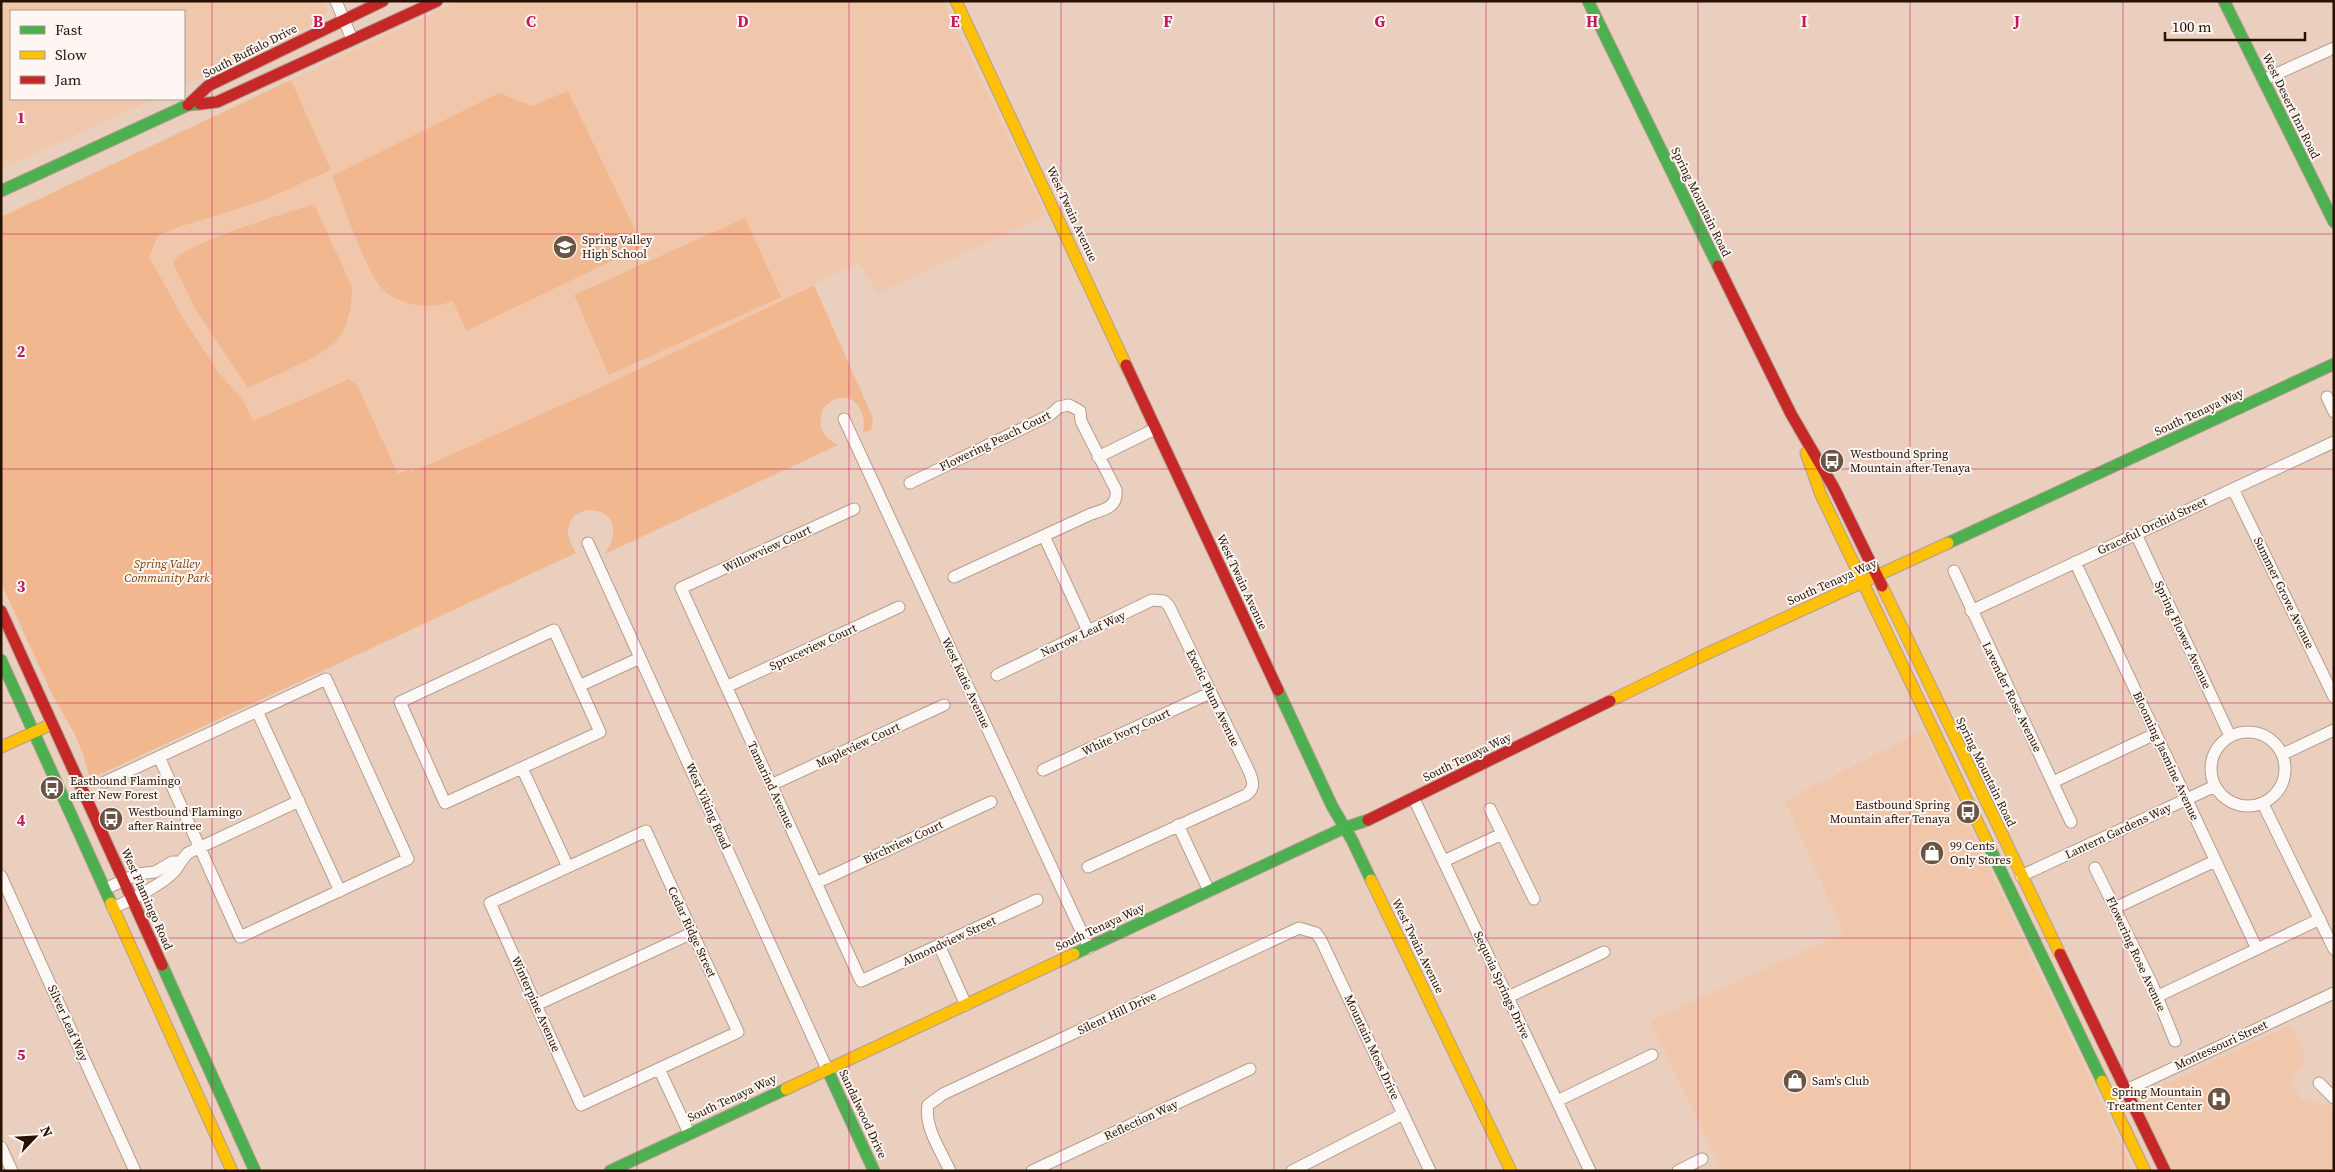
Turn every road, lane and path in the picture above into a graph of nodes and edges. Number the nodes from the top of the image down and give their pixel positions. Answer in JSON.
{"nodes":[{"id":1,"x":336,"y":1,"type":"edge"},
{"id":2,"x":383,"y":1,"type":"edge"},
{"id":3,"x":437,"y":1,"type":"edge"},
{"id":4,"x":956,"y":1,"type":"edge"},
{"id":5,"x":1588,"y":1,"type":"edge"},
{"id":6,"x":2224,"y":1,"type":"edge"},
{"id":7,"x":344,"y":20,"type":"junction"},
{"id":8,"x":352,"y":39,"type":"junction"},
{"id":9,"x":2334,"y":48,"type":"edge"},
{"id":10,"x":2263,"y":80,"type":"junction"},
{"id":11,"x":188,"y":105,"type":"junction"},
{"id":12,"x":1,"y":192,"type":"edge"},
{"id":13,"x":2334,"y":222,"type":"edge"},
{"id":14,"x":2334,"y":364,"type":"edge"},
{"id":15,"x":2327,"y":397,"type":"dead end"},
{"id":16,"x":2334,"y":412,"type":"edge"},
{"id":17,"x":1791,"y":414,"type":"junction"},
{"id":18,"x":844,"y":419,"type":"dead end"},
{"id":19,"x":1155,"y":429,"type":"junction"},
{"id":20,"x":2334,"y":442,"type":"edge"},
{"id":21,"x":1098,"y":457,"type":"junction"},
{"id":22,"x":910,"y":483,"type":"dead end"},
{"id":23,"x":2234,"y":489,"type":"junction"},
{"id":24,"x":854,"y":509,"type":"dead end"},
{"id":25,"x":2136,"y":534,"type":"junction"},
{"id":26,"x":1044,"y":536,"type":"junction"},
{"id":27,"x":588,"y":543,"type":"dead end"},
{"id":28,"x":2075,"y":562,"type":"junction"},
{"id":29,"x":1954,"y":571,"type":"dead end"},
{"id":30,"x":954,"y":577,"type":"dead end"},
{"id":31,"x":1877,"y":577,"type":"junction"},
{"id":32,"x":1862,"y":583,"type":"junction"},
{"id":33,"x":681,"y":588,"type":"joint"},
{"id":34,"x":1169,"y":606,"type":"joint"},
{"id":35,"x":899,"y":607,"type":"dead end"},
{"id":36,"x":1971,"y":610,"type":"junction"},
{"id":37,"x":1,"y":611,"type":"edge"},
{"id":38,"x":1088,"y":632,"type":"junction"},
{"id":39,"x":640,"y":658,"type":"junction"},
{"id":40,"x":1,"y":660,"type":"edge"},
{"id":41,"x":998,"y":674,"type":"dead end"},
{"id":42,"x":580,"y":686,"type":"junction"},
{"id":43,"x":726,"y":687,"type":"junction"},
{"id":44,"x":1210,"y":693,"type":"junction"},
{"id":45,"x":2334,"y":698,"type":"edge"},
{"id":46,"x":944,"y":705,"type":"dead end"},
{"id":47,"x":258,"y":711,"type":"junction"},
{"id":48,"x":52,"y":724,"type":"junction"},
{"id":49,"x":2334,"y":730,"type":"edge"},
{"id":50,"x":34,"y":732,"type":"junction"},
{"id":51,"x":2155,"y":734,"type":"junction"},
{"id":52,"x":2230,"y":736,"type":"junction"},
{"id":53,"x":1,"y":747,"type":"edge"},
{"id":54,"x":2283,"y":754,"type":"junction"},
{"id":55,"x":159,"y":757,"type":"junction"},
{"id":56,"x":522,"y":768,"type":"junction"},
{"id":57,"x":1043,"y":770,"type":"dead end"},
{"id":58,"x":105,"y":782,"type":"dead end"},
{"id":59,"x":2053,"y":782,"type":"junction"},
{"id":60,"x":771,"y":785,"type":"junction"},
{"id":61,"x":1958,"y":786,"type":"junction"},
{"id":62,"x":2214,"y":786,"type":"junction"},
{"id":63,"x":1414,"y":799,"type":"junction"},
{"id":64,"x":2186,"y":800,"type":"junction"},
{"id":65,"x":299,"y":801,"type":"junction"},
{"id":66,"x":991,"y":802,"type":"dead end"},
{"id":67,"x":2263,"y":804,"type":"junction"},
{"id":68,"x":1490,"y":809,"type":"dead end"},
{"id":69,"x":2071,"y":822,"type":"dead end"},
{"id":70,"x":1178,"y":826,"type":"junction"},
{"id":71,"x":1344,"y":828,"type":"junction"},
{"id":72,"x":1502,"y":834,"type":"junction"},
{"id":73,"x":200,"y":847,"type":"junction"},
{"id":74,"x":1444,"y":861,"type":"junction"},
{"id":75,"x":2215,"y":861,"type":"junction"},
{"id":76,"x":179,"y":862,"type":"junction"},
{"id":77,"x":568,"y":867,"type":"junction"},
{"id":78,"x":1088,"y":867,"type":"dead end"},
{"id":79,"x":2095,"y":868,"type":"dead end"},
{"id":80,"x":1,"y":876,"type":"edge"},
{"id":81,"x":2021,"y":876,"type":"junction"},
{"id":82,"x":2004,"y":880,"type":"junction"},
{"id":83,"x":123,"y":881,"type":"junction"},
{"id":84,"x":816,"y":883,"type":"junction"},
{"id":85,"x":105,"y":890,"type":"junction"},
{"id":86,"x":340,"y":891,"type":"junction"},
{"id":87,"x":1209,"y":891,"type":"junction"},
{"id":88,"x":132,"y":899,"type":"junction"},
{"id":89,"x":1534,"y":899,"type":"dead end"},
{"id":90,"x":1037,"y":900,"type":"dead end"},
{"id":91,"x":114,"y":908,"type":"junction"},
{"id":92,"x":2116,"y":908,"type":"junction"},
{"id":93,"x":2320,"y":919,"type":"junction"},
{"id":94,"x":1308,"y":930,"type":"joint"},
{"id":95,"x":692,"y":933,"type":"junction"},
{"id":96,"x":939,"y":945,"type":"junction"},
{"id":97,"x":2055,"y":945,"type":"junction"},
{"id":98,"x":1089,"y":948,"type":"junction"},
{"id":99,"x":2257,"y":949,"type":"junction"},
{"id":100,"x":2334,"y":949,"type":"edge"},
{"id":101,"x":1604,"y":952,"type":"dead end"},
{"id":102,"x":861,"y":981,"type":"joint"},
{"id":103,"x":2334,"y":993,"type":"edge"},
{"id":104,"x":1508,"y":997,"type":"junction"},
{"id":105,"x":2156,"y":997,"type":"junction"},
{"id":106,"x":536,"y":1005,"type":"junction"},
{"id":107,"x":966,"y":1005,"type":"junction"},
{"id":108,"x":2175,"y":1041,"type":"dead end"},
{"id":109,"x":1652,"y":1055,"type":"dead end"},
{"id":110,"x":659,"y":1069,"type":"junction"},
{"id":111,"x":827,"y":1069,"type":"junction"},
{"id":112,"x":1250,"y":1070,"type":"dead end"},
{"id":113,"x":2318,"y":1083,"type":"dead end"},
{"id":114,"x":2125,"y":1090,"type":"junction"},
{"id":115,"x":2334,"y":1098,"type":"edge"},
{"id":116,"x":1557,"y":1101,"type":"junction"},
{"id":117,"x":2112,"y":1103,"type":"junction"},
{"id":118,"x":1404,"y":1114,"type":"junction"},
{"id":119,"x":689,"y":1133,"type":"junction"},
{"id":120,"x":1,"y":1147,"type":"edge"},
{"id":121,"x":1702,"y":1160,"type":"dead end"},
{"id":122,"x":12,"y":1171,"type":"edge"},
{"id":123,"x":135,"y":1171,"type":"edge"},
{"id":124,"x":232,"y":1171,"type":"edge"},
{"id":125,"x":255,"y":1171,"type":"edge"},
{"id":126,"x":610,"y":1171,"type":"edge"},
{"id":127,"x":874,"y":1171,"type":"edge"},
{"id":128,"x":950,"y":1171,"type":"edge"},
{"id":129,"x":1032,"y":1171,"type":"edge"},
{"id":130,"x":1292,"y":1171,"type":"edge"},
{"id":131,"x":1430,"y":1171,"type":"edge"},
{"id":132,"x":1510,"y":1171,"type":"edge"},
{"id":133,"x":1590,"y":1171,"type":"edge"},
{"id":134,"x":1678,"y":1171,"type":"edge"},
{"id":135,"x":2145,"y":1171,"type":"edge"},
{"id":136,"x":2164,"y":1171,"type":"edge"}],
"edges":[{"from":1,"to":7,"type":"street"},
{"from":2,"to":7,"type":"main road","name":"South Buffalo Drive"},
{"from":3,"to":8,"type":"main road","name":"South Buffalo Drive"},
{"from":4,"to":19,"type":"main road","name":"West Twain Avenue"},
{"from":5,"to":17,"type":"main road","name":"Spring Mountain Road"},
{"from":6,"to":10,"type":"main road","name":"West Desert Inn Road"},
{"from":7,"to":8,"type":"street"},
{"from":7,"to":11,"type":"main road","name":"South Buffalo Drive"},
{"from":8,"to":11,"type":"main road","name":"South Buffalo Drive"},
{"from":9,"to":10,"type":"street"},
{"from":10,"to":13,"type":"main road","name":"West Desert Inn Road"},
{"from":11,"to":12,"type":"main road","name":"South Buffalo Drive"},
{"from":14,"to":31,"type":"main road","name":"South Tenaya Way"},
{"from":15,"to":16,"type":"street"},
{"from":17,"to":31,"type":"main road","name":"Spring Mountain Road"},
{"from":17,"to":32,"type":"main road","name":"Spring Mountain Road"},
{"from":18,"to":98,"type":"street","name":"West Katie Avenue"},
{"from":19,"to":21,"type":"street"},
{"from":19,"to":71,"type":"main road","name":"West Twain Avenue"},
{"from":20,"to":23,"type":"street","name":"Graceful Orchid Street"},
{"from":21,"to":22,"type":"street","name":"Flowering Peach Court"},
{"from":21,"to":26,"type":"street"},
{"from":23,"to":25,"type":"street","name":"Graceful Orchid Street"},
{"from":23,"to":45,"type":"street","name":"Summer Grove Avenue"},
{"from":24,"to":33,"type":"street","name":"Willowview Court"},
{"from":25,"to":28,"type":"street","name":"Graceful Orchid Street"},
{"from":25,"to":52,"type":"street","name":"Spring Flower Avenue"},
{"from":26,"to":30,"type":"street"},
{"from":26,"to":38,"type":"street"},
{"from":27,"to":39,"type":"street","name":"West Viking Road"},
{"from":28,"to":36,"type":"street","name":"Graceful Orchid Street"},
{"from":28,"to":51,"type":"street","name":"Blooming Jasmine Avenue"},
{"from":29,"to":36,"type":"street","name":"Lavender Rose Avenue"},
{"from":31,"to":32,"type":"main road","name":"South Tenaya Way"},
{"from":31,"to":81,"type":"main road","name":"Spring Mountain Road"},
{"from":32,"to":61,"type":"main road","name":"Spring Mountain Road"},
{"from":32,"to":63,"type":"main road","name":"South Tenaya Way"},
{"from":33,"to":43,"type":"street","name":"Tamarind Avenue"},
{"from":34,"to":38,"type":"street","name":"Narrow Leaf Way"},
{"from":34,"to":44,"type":"street","name":"Exotic Plum Avenue"},
{"from":35,"to":43,"type":"street","name":"Spruceview Court"},
{"from":36,"to":59,"type":"street","name":"Lavender Rose Avenue"},
{"from":37,"to":48,"type":"main road","name":"West Flamingo Road"},
{"from":38,"to":41,"type":"street","name":"Narrow Leaf Way"},
{"from":39,"to":42,"type":"street"},
{"from":39,"to":111,"type":"street","name":"West Viking Road"},
{"from":40,"to":50,"type":"main road"},
{"from":42,"to":56,"type":"street"},
{"from":42,"to":56,"type":"street"},
{"from":43,"to":60,"type":"street","name":"Tamarind Avenue"},
{"from":44,"to":57,"type":"street","name":"White Ivory Court"},
{"from":44,"to":70,"type":"street","name":"Exotic Plum Avenue"},
{"from":46,"to":60,"type":"street","name":"Mapleview Court"},
{"from":47,"to":55,"type":"street"},
{"from":47,"to":65,"type":"street"},
{"from":47,"to":86,"type":"street"},
{"from":48,"to":50,"type":"main road"},
{"from":48,"to":83,"type":"main road","name":"West Flamingo Road"},
{"from":49,"to":54,"type":"street"},
{"from":50,"to":53,"type":"main road"},
{"from":50,"to":85,"type":"main road"},
{"from":51,"to":59,"type":"street"},
{"from":51,"to":64,"type":"street","name":"Blooming Jasmine Avenue"},
{"from":52,"to":54,"type":"street"},
{"from":52,"to":62,"type":"street"},
{"from":54,"to":67,"type":"street"},
{"from":55,"to":58,"type":"street"},
{"from":55,"to":73,"type":"street"},
{"from":56,"to":77,"type":"street"},
{"from":59,"to":69,"type":"street","name":"Lavender Rose Avenue"},
{"from":60,"to":84,"type":"street","name":"Tamarind Avenue"},
{"from":61,"to":81,"type":"main road"},
{"from":61,"to":82,"type":"main road","name":"Spring Mountain Road"},
{"from":62,"to":64,"type":"street","name":"Lantern Gardens Way"},
{"from":62,"to":67,"type":"street"},
{"from":63,"to":71,"type":"main road","name":"South Tenaya Way"},
{"from":63,"to":74,"type":"street","name":"Sequoia Springs Drive"},
{"from":64,"to":75,"type":"street","name":"Blooming Jasmine Avenue"},
{"from":64,"to":81,"type":"street","name":"Lantern Gardens Way"},
{"from":65,"to":73,"type":"street"},
{"from":65,"to":86,"type":"street"},
{"from":66,"to":84,"type":"street","name":"Birchview Court"},
{"from":67,"to":93,"type":"street"},
{"from":68,"to":72,"type":"street"},
{"from":70,"to":78,"type":"street"},
{"from":70,"to":87,"type":"street"},
{"from":71,"to":87,"type":"main road","name":"South Tenaya Way"},
{"from":71,"to":132,"type":"main road","name":"West Twain Avenue"},
{"from":72,"to":74,"type":"street"},
{"from":72,"to":89,"type":"street"},
{"from":73,"to":76,"type":"street"},
{"from":73,"to":86,"type":"street"},
{"from":74,"to":104,"type":"street","name":"Sequoia Springs Drive"},
{"from":75,"to":92,"type":"street"},
{"from":75,"to":99,"type":"street","name":"Blooming Jasmine Avenue"},
{"from":76,"to":83,"type":"street"},
{"from":76,"to":88,"type":"street"},
{"from":77,"to":95,"type":"street","name":"Cedar Ridge Street"},
{"from":77,"to":106,"type":"street","name":"Winterpine Avenue"},
{"from":79,"to":92,"type":"street","name":"Flowering Rose Avenue"},
{"from":80,"to":123,"type":"street","name":"Silver Leaf Way"},
{"from":81,"to":97,"type":"main road","name":"Spring Mountain Road"},
{"from":82,"to":97,"type":"main road"},
{"from":82,"to":117,"type":"main road","name":"Spring Mountain Road"},
{"from":83,"to":85,"type":"street"},
{"from":83,"to":88,"type":"main road","name":"West Flamingo Road"},
{"from":84,"to":102,"type":"street","name":"Tamarind Avenue"},
{"from":85,"to":91,"type":"main road"},
{"from":87,"to":98,"type":"main road","name":"South Tenaya Way"},
{"from":88,"to":91,"type":"street"},
{"from":88,"to":125,"type":"main road","name":"West Flamingo Road"},
{"from":90,"to":96,"type":"street","name":"Almondview Street"},
{"from":91,"to":124,"type":"main road"},
{"from":92,"to":105,"type":"street","name":"Flowering Rose Avenue"},
{"from":93,"to":99,"type":"street"},
{"from":93,"to":100,"type":"street"},
{"from":94,"to":118,"type":"street","name":"Mountain Moss Drive"},
{"from":94,"to":128,"type":"street","name":"Silent Hill Drive"},
{"from":95,"to":106,"type":"street"},
{"from":95,"to":110,"type":"street","name":"Cedar Ridge Street"},
{"from":96,"to":102,"type":"street","name":"Almondview Street"},
{"from":96,"to":107,"type":"street"},
{"from":97,"to":114,"type":"main road","name":"Spring Mountain Road"},
{"from":98,"to":107,"type":"main road","name":"South Tenaya Way"},
{"from":99,"to":105,"type":"street"},
{"from":101,"to":104,"type":"street"},
{"from":103,"to":114,"type":"street","name":"Montessouri Street"},
{"from":104,"to":116,"type":"street","name":"Sequoia Springs Drive"},
{"from":105,"to":108,"type":"street","name":"Flowering Rose Avenue"},
{"from":106,"to":110,"type":"street","name":"Winterpine Avenue"},
{"from":107,"to":111,"type":"main road","name":"South Tenaya Way"},
{"from":109,"to":116,"type":"street"},
{"from":110,"to":119,"type":"street"},
{"from":111,"to":119,"type":"main road","name":"South Tenaya Way"},
{"from":111,"to":127,"type":"main road","name":"Sandalwood Drive"},
{"from":112,"to":129,"type":"street","name":"Reflection Way"},
{"from":113,"to":115,"type":"street"},
{"from":114,"to":117,"type":"street","name":"Montessouri Street"},
{"from":114,"to":136,"type":"main road","name":"Spring Mountain Road"},
{"from":116,"to":133,"type":"street","name":"Sequoia Springs Drive"},
{"from":117,"to":135,"type":"main road","name":"Spring Mountain Road"},
{"from":118,"to":130,"type":"street"},
{"from":118,"to":131,"type":"street","name":"Mountain Moss Drive"},
{"from":119,"to":126,"type":"main road","name":"South Tenaya Way"},
{"from":120,"to":122,"type":"street"},
{"from":121,"to":134,"type":"street"}]}
